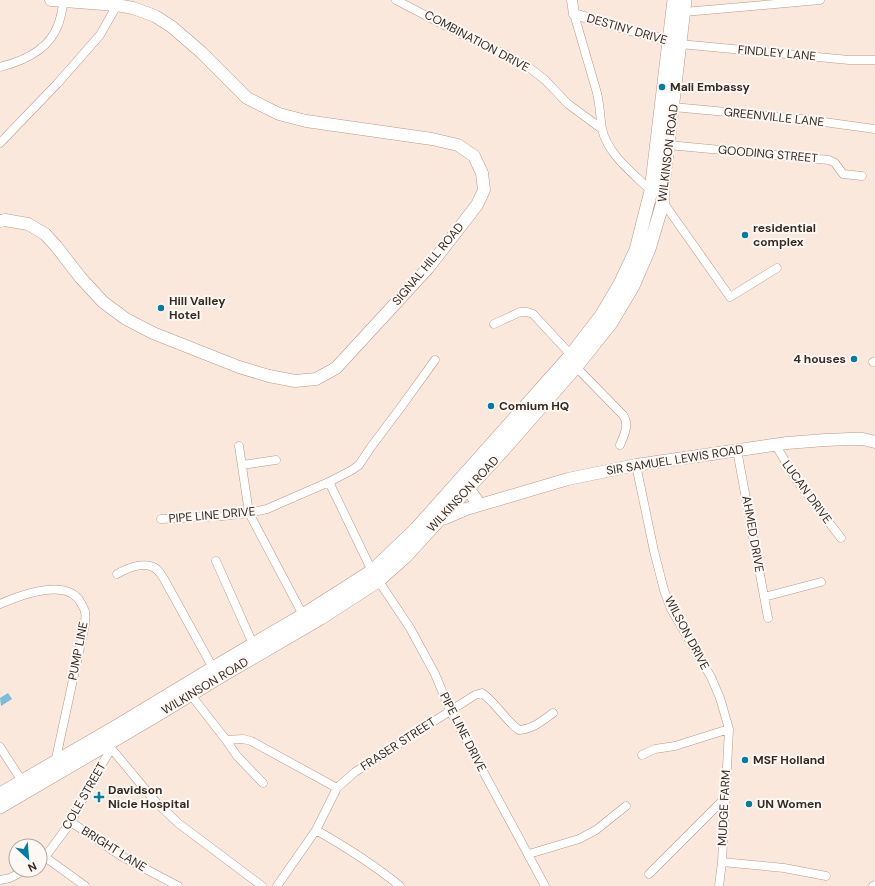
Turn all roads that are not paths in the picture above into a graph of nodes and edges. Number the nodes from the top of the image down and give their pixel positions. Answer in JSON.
{"nodes":[{"id":1,"x":51,"y":0,"type":"edge"},
{"id":2,"x":396,"y":0,"type":"edge"},
{"id":3,"x":572,"y":0,"type":"edge"},
{"id":4,"x":674,"y":0,"type":"edge"},
{"id":5,"x":820,"y":0,"type":"edge"},
{"id":6,"x":63,"y":1,"type":"edge"},
{"id":7,"x":117,"y":2,"type":"edge"},
{"id":8,"x":685,"y":6,"type":"edge"},
{"id":9,"x":574,"y":14,"type":"junction"},
{"id":10,"x":674,"y":43,"type":"junction"},
{"id":11,"x":875,"y":60,"type":"edge"},
{"id":12,"x":0,"y":67,"type":"edge"},
{"id":13,"x":673,"y":107,"type":"junction"},
{"id":14,"x":602,"y":129,"type":"junction"},
{"id":15,"x":875,"y":129,"type":"edge"},
{"id":16,"x":0,"y":143,"type":"edge"},
{"id":17,"x":668,"y":145,"type":"junction"},
{"id":18,"x":862,"y":176,"type":"dead end"},
{"id":19,"x":651,"y":191,"type":"junction"},
{"id":20,"x":663,"y":202,"type":"junction"},
{"id":21,"x":0,"y":221,"type":"edge"},
{"id":22,"x":777,"y":268,"type":"dead end"},
{"id":23,"x":494,"y":324,"type":"dead end"},
{"id":24,"x":435,"y":360,"type":"dead end"},
{"id":25,"x":573,"y":361,"type":"junction"},
{"id":26,"x":875,"y":442,"type":"edge"},
{"id":27,"x":620,"y":444,"type":"dead end"},
{"id":28,"x":775,"y":444,"type":"junction"},
{"id":29,"x":239,"y":446,"type":"dead end"},
{"id":30,"x":737,"y":450,"type":"junction"},
{"id":31,"x":276,"y":460,"type":"dead end"},
{"id":32,"x":242,"y":465,"type":"junction"},
{"id":33,"x":636,"y":465,"type":"junction"},
{"id":34,"x":329,"y":482,"type":"junction"},
{"id":35,"x":457,"y":499,"type":"junction"},
{"id":36,"x":479,"y":504,"type":"junction"},
{"id":37,"x":249,"y":513,"type":"junction"},
{"id":38,"x":161,"y":519,"type":"dead end"},
{"id":39,"x":841,"y":538,"type":"dead end"},
{"id":40,"x":216,"y":561,"type":"dead end"},
{"id":41,"x":117,"y":574,"type":"dead end"},
{"id":42,"x":375,"y":576,"type":"junction"},
{"id":43,"x":820,"y":582,"type":"dead end"},
{"id":44,"x":764,"y":597,"type":"junction"},
{"id":45,"x":0,"y":604,"type":"edge"},
{"id":46,"x":303,"y":615,"type":"junction"},
{"id":47,"x":768,"y":618,"type":"dead end"},
{"id":48,"x":253,"y":644,"type":"junction"},
{"id":49,"x":213,"y":668,"type":"junction"},
{"id":50,"x":191,"y":695,"type":"junction"},
{"id":51,"x":450,"y":710,"type":"junction"},
{"id":52,"x":553,"y":713,"type":"dead end"},
{"id":53,"x":729,"y":729,"type":"junction"},
{"id":54,"x":226,"y":740,"type":"junction"},
{"id":55,"x":106,"y":743,"type":"junction"},
{"id":56,"x":0,"y":747,"type":"edge"},
{"id":57,"x":642,"y":755,"type":"dead end"},
{"id":58,"x":55,"y":762,"type":"junction"},
{"id":59,"x":22,"y":781,"type":"junction"},
{"id":60,"x":264,"y":783,"type":"dead end"},
{"id":61,"x":337,"y":788,"type":"junction"},
{"id":62,"x":0,"y":794,"type":"edge"},
{"id":63,"x":725,"y":798,"type":"junction"},
{"id":64,"x":626,"y":806,"type":"dead end"},
{"id":65,"x":0,"y":808,"type":"edge"},
{"id":66,"x":71,"y":822,"type":"junction"},
{"id":67,"x":316,"y":830,"type":"junction"},
{"id":68,"x":48,"y":851,"type":"edge"},
{"id":69,"x":529,"y":854,"type":"junction"},
{"id":70,"x":48,"y":862,"type":"edge"},
{"id":71,"x":722,"y":862,"type":"junction"},
{"id":72,"x":649,"y":874,"type":"dead end"},
{"id":73,"x":826,"y":876,"type":"dead end"},
{"id":74,"x":10,"y":878,"type":"edge"},
{"id":75,"x":0,"y":880,"type":"edge"},
{"id":76,"x":85,"y":886,"type":"edge"},
{"id":77,"x":178,"y":886,"type":"edge"},
{"id":78,"x":262,"y":886,"type":"edge"},
{"id":79,"x":277,"y":886,"type":"edge"},
{"id":80,"x":400,"y":886,"type":"edge"},
{"id":81,"x":545,"y":886,"type":"edge"},
{"id":82,"x":719,"y":886,"type":"edge"}],
"edges":[{"from":1,"to":6,"type":"main road","name":"SIGNAL HILL ROAD"},
{"from":2,"to":14,"type":"street","name":"COMBINATION DRIVE"},
{"from":3,"to":9,"type":"street"},
{"from":4,"to":10,"type":"main road","name":"WILKINSON ROAD"},
{"from":5,"to":8,"type":"street"},
{"from":6,"to":7,"type":"main road","name":"SIGNAL HILL ROAD"},
{"from":6,"to":12,"type":"street"},
{"from":7,"to":16,"type":"street"},
{"from":7,"to":21,"type":"main road","name":"SIGNAL HILL ROAD"},
{"from":8,"to":10,"type":"main road","name":"WILKINSON ROAD"},
{"from":9,"to":10,"type":"street","name":"DESTINY DRIVE"},
{"from":9,"to":14,"type":"street"},
{"from":10,"to":11,"type":"street","name":"FINDLEY LANE"},
{"from":10,"to":13,"type":"main road","name":"WILKINSON ROAD"},
{"from":10,"to":19,"type":"main road","name":"WILKINSON ROAD"},
{"from":13,"to":15,"type":"street","name":"GREENVILLE LANE"},
{"from":13,"to":17,"type":"main road","name":"WILKINSON ROAD"},
{"from":14,"to":19,"type":"street"},
{"from":17,"to":18,"type":"street","name":"GOODING STREET"},
{"from":17,"to":20,"type":"main road","name":"WILKINSON ROAD"},
{"from":19,"to":25,"type":"main road","name":"WILKINSON ROAD"},
{"from":20,"to":22,"type":"street"},
{"from":20,"to":25,"type":"main road","name":"WILKINSON ROAD"},
{"from":23,"to":25,"type":"street"},
{"from":24,"to":34,"type":"street","name":"PIPE LINE DRIVE"},
{"from":25,"to":27,"type":"street"},
{"from":25,"to":35,"type":"main road","name":"WILKINSON ROAD"},
{"from":25,"to":35,"type":"main road","name":"WILKINSON ROAD"},
{"from":26,"to":28,"type":"main road","name":"SIR SAMUEL LEWIS ROAD"},
{"from":28,"to":30,"type":"main road","name":"SIR SAMUEL LEWIS ROAD"},
{"from":28,"to":39,"type":"street","name":"LUCAN DRIVE"},
{"from":29,"to":32,"type":"street"},
{"from":30,"to":33,"type":"main road","name":"SIR SAMUEL LEWIS ROAD"},
{"from":30,"to":44,"type":"street","name":"AHMED DRIVE"},
{"from":31,"to":32,"type":"street"},
{"from":32,"to":37,"type":"street"},
{"from":33,"to":36,"type":"main road","name":"SIR SAMUEL LEWIS ROAD"},
{"from":33,"to":53,"type":"street","name":"WILSON DRIVE"},
{"from":34,"to":37,"type":"street","name":"PIPE LINE DRIVE"},
{"from":34,"to":42,"type":"street","name":"PIPE LINE DRIVE"},
{"from":35,"to":36,"type":"main road"},
{"from":35,"to":36,"type":"main road","name":"SIR SAMUEL LEWIS ROAD"},
{"from":35,"to":42,"type":"main road","name":"WILKINSON ROAD"},
{"from":35,"to":42,"type":"main road","name":"WILKINSON ROAD"},
{"from":37,"to":38,"type":"street","name":"PIPE LINE DRIVE"},
{"from":37,"to":46,"type":"street"},
{"from":40,"to":48,"type":"street"},
{"from":41,"to":49,"type":"street"},
{"from":42,"to":46,"type":"main road","name":"WILKINSON ROAD"},
{"from":42,"to":50,"type":"main road","name":"WILKINSON ROAD"},
{"from":42,"to":51,"type":"street","name":"PIPE LINE DRIVE"},
{"from":43,"to":44,"type":"street"},
{"from":44,"to":47,"type":"street","name":"AHMED DRIVE"},
{"from":45,"to":58,"type":"street","name":"PUMP LINE"},
{"from":46,"to":48,"type":"main road","name":"WILKINSON ROAD"},
{"from":48,"to":49,"type":"main road","name":"WILKINSON ROAD"},
{"from":49,"to":55,"type":"main road","name":"WILKINSON ROAD"},
{"from":50,"to":54,"type":"street"},
{"from":50,"to":55,"type":"main road","name":"WILKINSON ROAD"},
{"from":51,"to":52,"type":"street","name":"FRASER STREET"},
{"from":51,"to":61,"type":"street","name":"FRASER STREET"},
{"from":51,"to":69,"type":"street","name":"PIPE LINE DRIVE"},
{"from":53,"to":57,"type":"street"},
{"from":53,"to":63,"type":"street","name":"MUDGE FARM"},
{"from":54,"to":60,"type":"street"},
{"from":54,"to":61,"type":"street"},
{"from":55,"to":58,"type":"main road","name":"WILKINSON ROAD"},
{"from":55,"to":65,"type":"main road","name":"WILKINSON ROAD"},
{"from":55,"to":66,"type":"street","name":"COLE STREET"},
{"from":55,"to":78,"type":"street"},
{"from":56,"to":59,"type":"street"},
{"from":58,"to":59,"type":"main road","name":"WILKINSON ROAD"},
{"from":59,"to":62,"type":"main road","name":"WILKINSON ROAD"},
{"from":61,"to":67,"type":"street","name":"FRASER STREET"},
{"from":63,"to":71,"type":"street","name":"MUDGE FARM"},
{"from":63,"to":72,"type":"street"},
{"from":64,"to":69,"type":"street"},
{"from":66,"to":68,"type":"street","name":"COLE STREET"},
{"from":66,"to":77,"type":"street","name":"BRIGHT LANE"},
{"from":67,"to":79,"type":"street","name":"FRASER STREET"},
{"from":67,"to":80,"type":"street"},
{"from":69,"to":81,"type":"street","name":"PIPE LINE DRIVE"},
{"from":70,"to":76,"type":"street"},
{"from":71,"to":73,"type":"street"},
{"from":71,"to":82,"type":"street","name":"MUDGE FARM"},
{"from":74,"to":75,"type":"street"}]}
